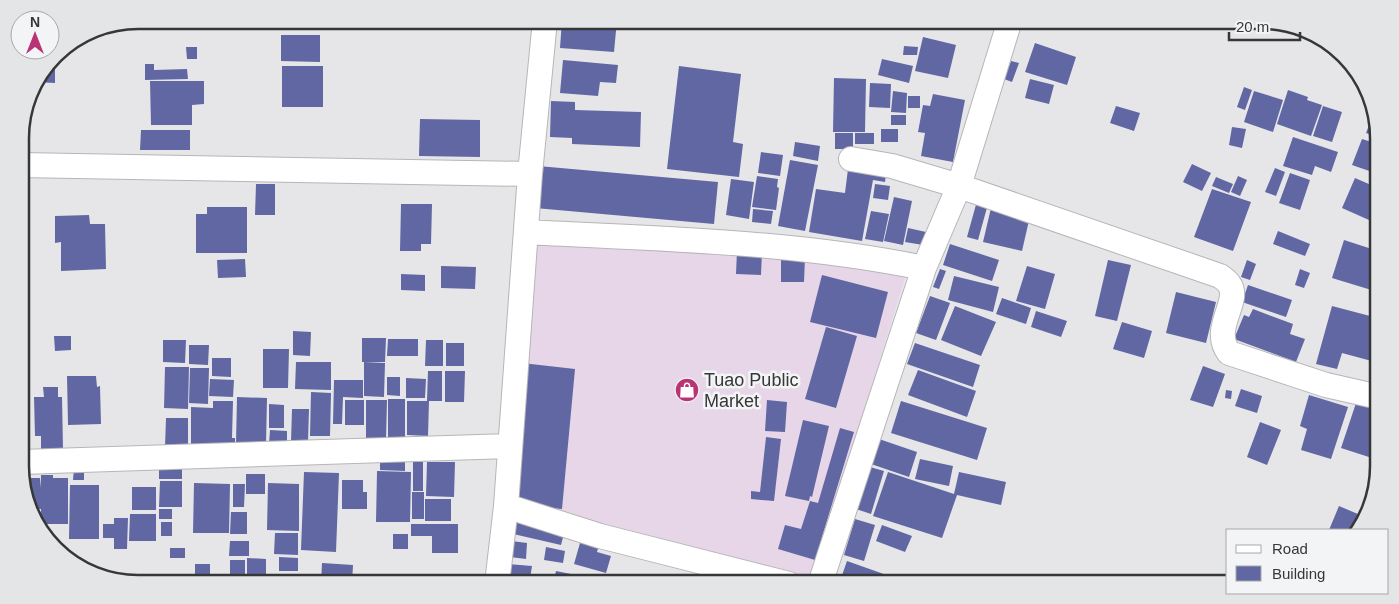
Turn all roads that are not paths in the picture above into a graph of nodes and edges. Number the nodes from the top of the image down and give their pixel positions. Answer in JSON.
{"nodes":[{"id":1,"x":544,"y":29,"type":"edge"},
{"id":2,"x":1007,"y":29,"type":"edge"},
{"id":3,"x":851,"y":159,"type":"dead end"},
{"id":4,"x":29,"y":165,"type":"edge"},
{"id":5,"x":530,"y":174,"type":"junction"},
{"id":6,"x":958,"y":186,"type":"junction"},
{"id":7,"x":526,"y":232,"type":"junction"},
{"id":8,"x":924,"y":268,"type":"junction"},
{"id":9,"x":1370,"y":395,"type":"edge"},
{"id":10,"x":509,"y":446,"type":"junction"},
{"id":11,"x":29,"y":462,"type":"edge"},
{"id":12,"x":506,"y":506,"type":"junction"},
{"id":13,"x":498,"y":575,"type":"edge"},
{"id":14,"x":754,"y":575,"type":"edge"},
{"id":15,"x":823,"y":575,"type":"edge"}],
"edges":[{"from":1,"to":5,"type":"street"},
{"from":2,"to":6,"type":"street"},
{"from":3,"to":6,"type":"street"},
{"from":4,"to":5,"type":"street"},
{"from":5,"to":7,"type":"street"},
{"from":6,"to":8,"type":"street"},
{"from":6,"to":9,"type":"street"},
{"from":7,"to":8,"type":"street"},
{"from":7,"to":10,"type":"street"},
{"from":8,"to":15,"type":"street"},
{"from":10,"to":11,"type":"street"},
{"from":10,"to":12,"type":"street"},
{"from":12,"to":13,"type":"street"},
{"from":12,"to":14,"type":"street"}]}
